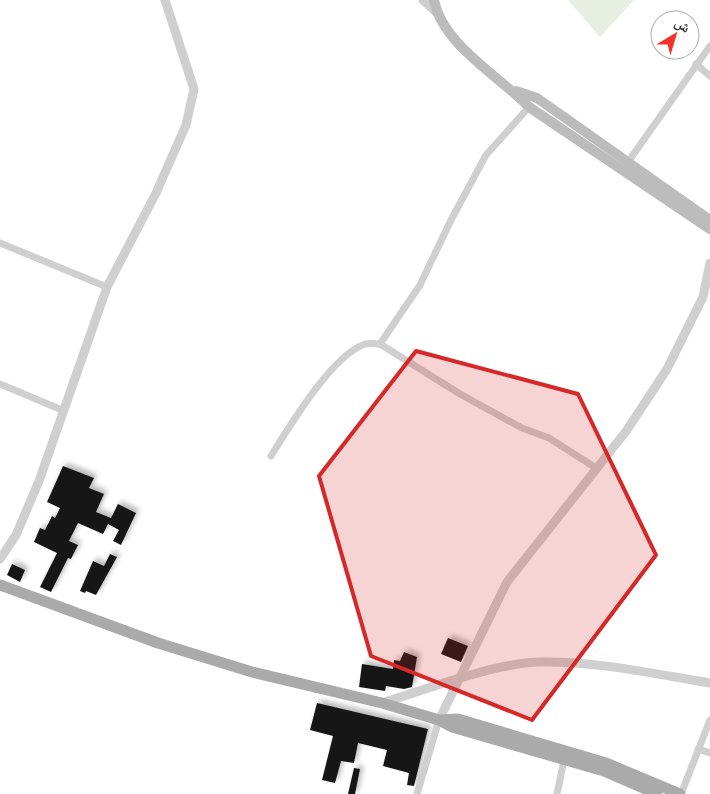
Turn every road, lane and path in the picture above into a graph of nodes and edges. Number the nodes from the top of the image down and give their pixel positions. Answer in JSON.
{"nodes":[{"id":1,"x":165,"y":0,"type":"edge"},
{"id":2,"x":423,"y":0,"type":"edge"},
{"id":3,"x":434,"y":0,"type":"edge"},
{"id":4,"x":436,"y":12,"type":"junction"},
{"id":5,"x":710,"y":46,"type":"edge"},
{"id":6,"x":696,"y":64,"type":"junction"},
{"id":7,"x":710,"y":76,"type":"edge"},
{"id":8,"x":513,"y":90,"type":"junction"},
{"id":9,"x":529,"y":106,"type":"junction"},
{"id":10,"x":628,"y":162,"type":"junction"},
{"id":11,"x":710,"y":220,"type":"edge"},
{"id":12,"x":710,"y":229,"type":"edge"},
{"id":13,"x":0,"y":243,"type":"edge"},
{"id":14,"x":710,"y":263,"type":"edge"},
{"id":15,"x":107,"y":287,"type":"junction"},
{"id":16,"x":380,"y":344,"type":"junction"},
{"id":17,"x":0,"y":384,"type":"edge"},
{"id":18,"x":62,"y":410,"type":"junction"},
{"id":19,"x":271,"y":456,"type":"dead end"},
{"id":20,"x":596,"y":468,"type":"junction"},
{"id":21,"x":0,"y":559,"type":"edge"},
{"id":22,"x":0,"y":585,"type":"edge"},
{"id":23,"x":461,"y":679,"type":"junction"},
{"id":24,"x":710,"y":683,"type":"edge"},
{"id":25,"x":382,"y":703,"type":"junction"},
{"id":26,"x":439,"y":720,"type":"junction"},
{"id":27,"x":710,"y":720,"type":"edge"},
{"id":28,"x":698,"y":750,"type":"junction"},
{"id":29,"x":710,"y":753,"type":"edge"},
{"id":30,"x":564,"y":760,"type":"junction"},
{"id":31,"x":417,"y":794,"type":"edge"},
{"id":32,"x":557,"y":794,"type":"edge"},
{"id":33,"x":657,"y":794,"type":"edge"},
{"id":34,"x":681,"y":794,"type":"edge"}],
"edges":[{"from":1,"to":15,"type":"street"},
{"from":2,"to":4,"type":"street"},
{"from":3,"to":4,"type":"main road"},
{"from":4,"to":8,"type":"main road"},
{"from":5,"to":6,"type":"street"},
{"from":6,"to":7,"type":"street"},
{"from":6,"to":10,"type":"street"},
{"from":8,"to":9,"type":"main road"},
{"from":8,"to":10,"type":"main road"},
{"from":9,"to":12,"type":"main road"},
{"from":9,"to":16,"type":"street"},
{"from":10,"to":11,"type":"main road"},
{"from":13,"to":15,"type":"street"},
{"from":14,"to":20,"type":"street"},
{"from":15,"to":18,"type":"street"},
{"from":16,"to":19,"type":"street"},
{"from":16,"to":20,"type":"street"},
{"from":17,"to":18,"type":"street"},
{"from":18,"to":21,"type":"street"},
{"from":20,"to":23,"type":"street"},
{"from":22,"to":25,"type":"main road"},
{"from":23,"to":24,"type":"street"},
{"from":23,"to":25,"type":"street"},
{"from":23,"to":26,"type":"street"},
{"from":25,"to":26,"type":"main road"},
{"from":26,"to":30,"type":"main road"},
{"from":26,"to":31,"type":"street"},
{"from":26,"to":34,"type":"main road"},
{"from":27,"to":28,"type":"street"},
{"from":28,"to":29,"type":"street"},
{"from":28,"to":34,"type":"street"},
{"from":30,"to":32,"type":"street"},
{"from":30,"to":33,"type":"main road"}]}
